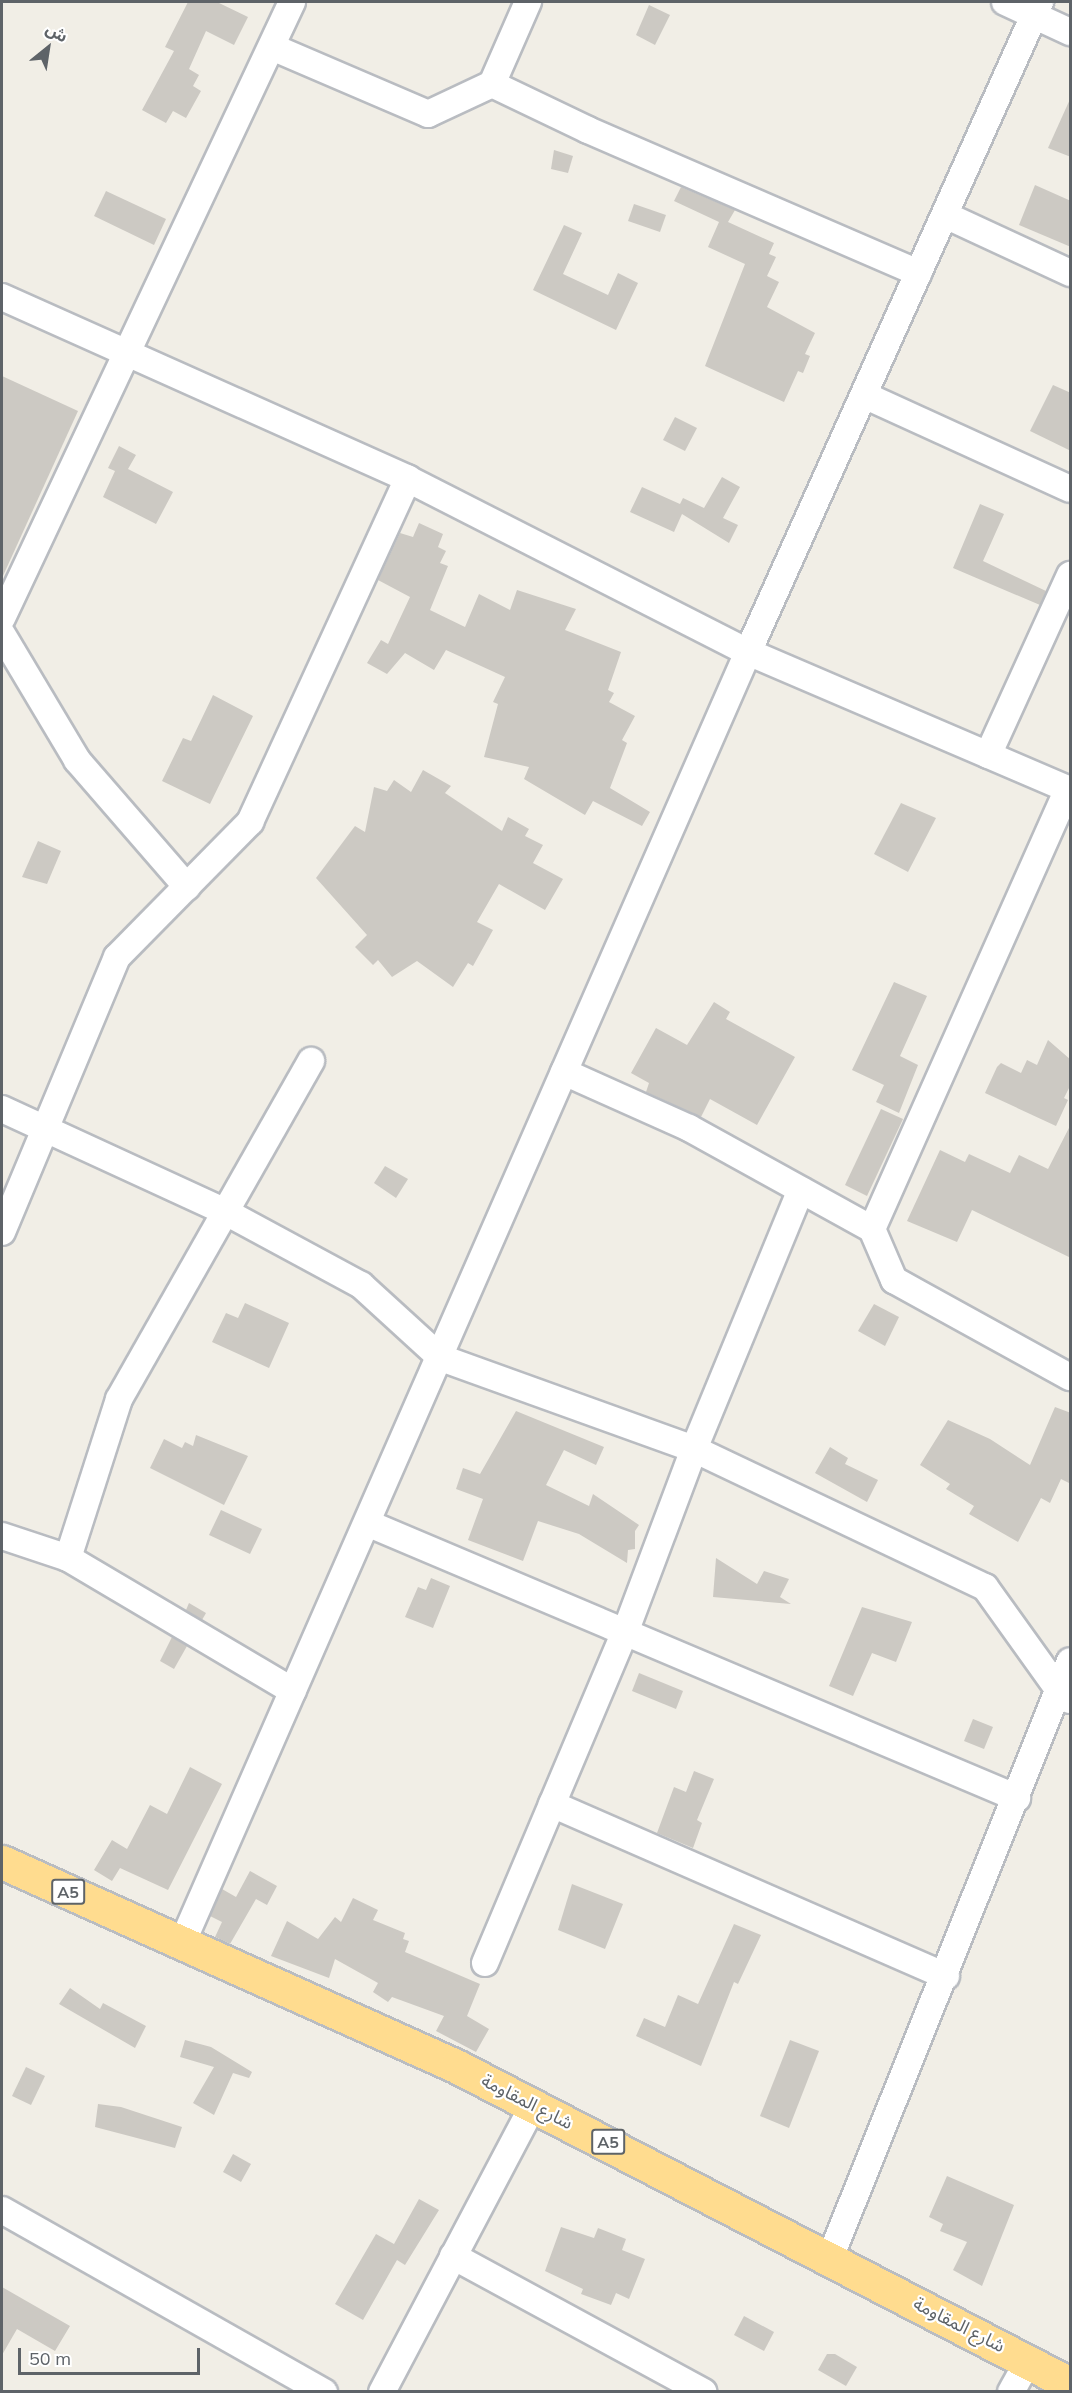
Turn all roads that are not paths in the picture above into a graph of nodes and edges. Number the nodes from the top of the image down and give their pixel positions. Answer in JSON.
{"nodes":[{"id":1,"x":292,"y":2,"type":"edge"},
{"id":2,"x":528,"y":2,"type":"edge"},
{"id":3,"x":1005,"y":2,"type":"edge"},
{"id":4,"x":1037,"y":8,"type":"edge"},
{"id":5,"x":1071,"y":32,"type":"edge"},
{"id":6,"x":272,"y":47,"type":"junction"},
{"id":7,"x":492,"y":84,"type":"junction"},
{"id":8,"x":945,"y":215,"type":"junction"},
{"id":9,"x":918,"y":273,"type":"junction"},
{"id":10,"x":1071,"y":273,"type":"edge"},
{"id":11,"x":2,"y":297,"type":"edge"},
{"id":12,"x":127,"y":354,"type":"junction"},
{"id":13,"x":864,"y":395,"type":"junction"},
{"id":14,"x":408,"y":479,"type":"junction"},
{"id":15,"x":1071,"y":489,"type":"edge"},
{"id":16,"x":1071,"y":575,"type":"edge"},
{"id":17,"x":2,"y":618,"type":"edge"},
{"id":18,"x":2,"y":634,"type":"edge"},
{"id":19,"x":748,"y":652,"type":"junction"},
{"id":20,"x":988,"y":754,"type":"junction"},
{"id":21,"x":1069,"y":790,"type":"edge"},
{"id":22,"x":186,"y":887,"type":"junction"},
{"id":23,"x":311,"y":1061,"type":"dead end"},
{"id":24,"x":564,"y":1072,"type":"junction"},
{"id":25,"x":2,"y":1109,"type":"edge"},
{"id":26,"x":46,"y":1129,"type":"junction"},
{"id":27,"x":801,"y":1190,"type":"junction"},
{"id":28,"x":224,"y":1210,"type":"junction"},
{"id":29,"x":872,"y":1229,"type":"junction"},
{"id":30,"x":2,"y":1232,"type":"edge"},
{"id":31,"x":441,"y":1358,"type":"junction"},
{"id":32,"x":1071,"y":1377,"type":"edge"},
{"id":33,"x":694,"y":1449,"type":"junction"},
{"id":34,"x":366,"y":1523,"type":"junction"},
{"id":35,"x":2,"y":1536,"type":"edge"},
{"id":36,"x":68,"y":1558,"type":"junction"},
{"id":37,"x":626,"y":1630,"type":"junction"},
{"id":38,"x":1071,"y":1661,"type":"edge"},
{"id":39,"x":293,"y":1691,"type":"junction"},
{"id":40,"x":1064,"y":1695,"type":"edge"},
{"id":41,"x":1017,"y":1798,"type":"junction"},
{"id":42,"x":552,"y":1804,"type":"junction"},
{"id":43,"x":2,"y":1862,"type":"edge"},
{"id":44,"x":183,"y":1941,"type":"junction"},
{"id":45,"x":485,"y":1963,"type":"dead end"},
{"id":46,"x":946,"y":1976,"type":"junction"},
{"id":47,"x":534,"y":2104,"type":"junction"},
{"id":48,"x":2,"y":2210,"type":"edge"},
{"id":49,"x":453,"y":2256,"type":"junction"},
{"id":50,"x":830,"y":2258,"type":"junction"},
{"id":51,"x":1028,"y":2361,"type":"junction"},
{"id":52,"x":1071,"y":2384,"type":"edge"},
{"id":53,"x":324,"y":2391,"type":"edge"},
{"id":54,"x":382,"y":2391,"type":"edge"},
{"id":55,"x":704,"y":2391,"type":"edge"},
{"id":56,"x":1011,"y":2391,"type":"edge"}],
"edges":[{"from":1,"to":6,"type":"street"},
{"from":2,"to":7,"type":"street"},
{"from":3,"to":4,"type":"street"},
{"from":4,"to":5,"type":"street"},
{"from":4,"to":8,"type":"street"},
{"from":6,"to":7,"type":"street"},
{"from":6,"to":12,"type":"street"},
{"from":7,"to":9,"type":"street"},
{"from":8,"to":9,"type":"street"},
{"from":8,"to":10,"type":"street"},
{"from":9,"to":13,"type":"street"},
{"from":11,"to":12,"type":"street"},
{"from":12,"to":14,"type":"street"},
{"from":12,"to":17,"type":"street"},
{"from":13,"to":15,"type":"street"},
{"from":13,"to":19,"type":"street"},
{"from":14,"to":19,"type":"street"},
{"from":14,"to":22,"type":"street"},
{"from":16,"to":20,"type":"street"},
{"from":18,"to":22,"type":"street"},
{"from":19,"to":20,"type":"street"},
{"from":19,"to":24,"type":"street"},
{"from":20,"to":21,"type":"street"},
{"from":21,"to":29,"type":"street"},
{"from":22,"to":26,"type":"street"},
{"from":23,"to":28,"type":"street"},
{"from":24,"to":27,"type":"street"},
{"from":24,"to":31,"type":"street"},
{"from":25,"to":26,"type":"street"},
{"from":26,"to":28,"type":"street"},
{"from":26,"to":30,"type":"street"},
{"from":27,"to":29,"type":"street"},
{"from":27,"to":33,"type":"street"},
{"from":28,"to":31,"type":"street"},
{"from":28,"to":36,"type":"street"},
{"from":29,"to":32,"type":"street"},
{"from":31,"to":33,"type":"street"},
{"from":31,"to":34,"type":"street"},
{"from":33,"to":37,"type":"street"},
{"from":33,"to":40,"type":"street"},
{"from":34,"to":37,"type":"street"},
{"from":34,"to":39,"type":"street"},
{"from":35,"to":36,"type":"street"},
{"from":36,"to":39,"type":"street"},
{"from":37,"to":41,"type":"street"},
{"from":37,"to":42,"type":"street"},
{"from":38,"to":40,"type":"street"},
{"from":39,"to":44,"type":"street"},
{"from":40,"to":41,"type":"street"},
{"from":41,"to":46,"type":"street"},
{"from":42,"to":45,"type":"street"},
{"from":42,"to":46,"type":"street"},
{"from":43,"to":44,"type":"highway","name":"شارع المقاومة","number":"A5"},
{"from":44,"to":47,"type":"highway","name":"شارع المقاومة","number":"A5"},
{"from":46,"to":50,"type":"street"},
{"from":47,"to":49,"type":"street"},
{"from":47,"to":50,"type":"highway","name":"شارع المقاومة","number":"A5"},
{"from":48,"to":53,"type":"street"},
{"from":49,"to":54,"type":"street"},
{"from":49,"to":55,"type":"street"},
{"from":50,"to":51,"type":"highway","name":"شارع المقاومة","number":"A5"},
{"from":51,"to":52,"type":"highway","name":"شارع المقاومة","number":"A5"},
{"from":51,"to":56,"type":"street"}]}
